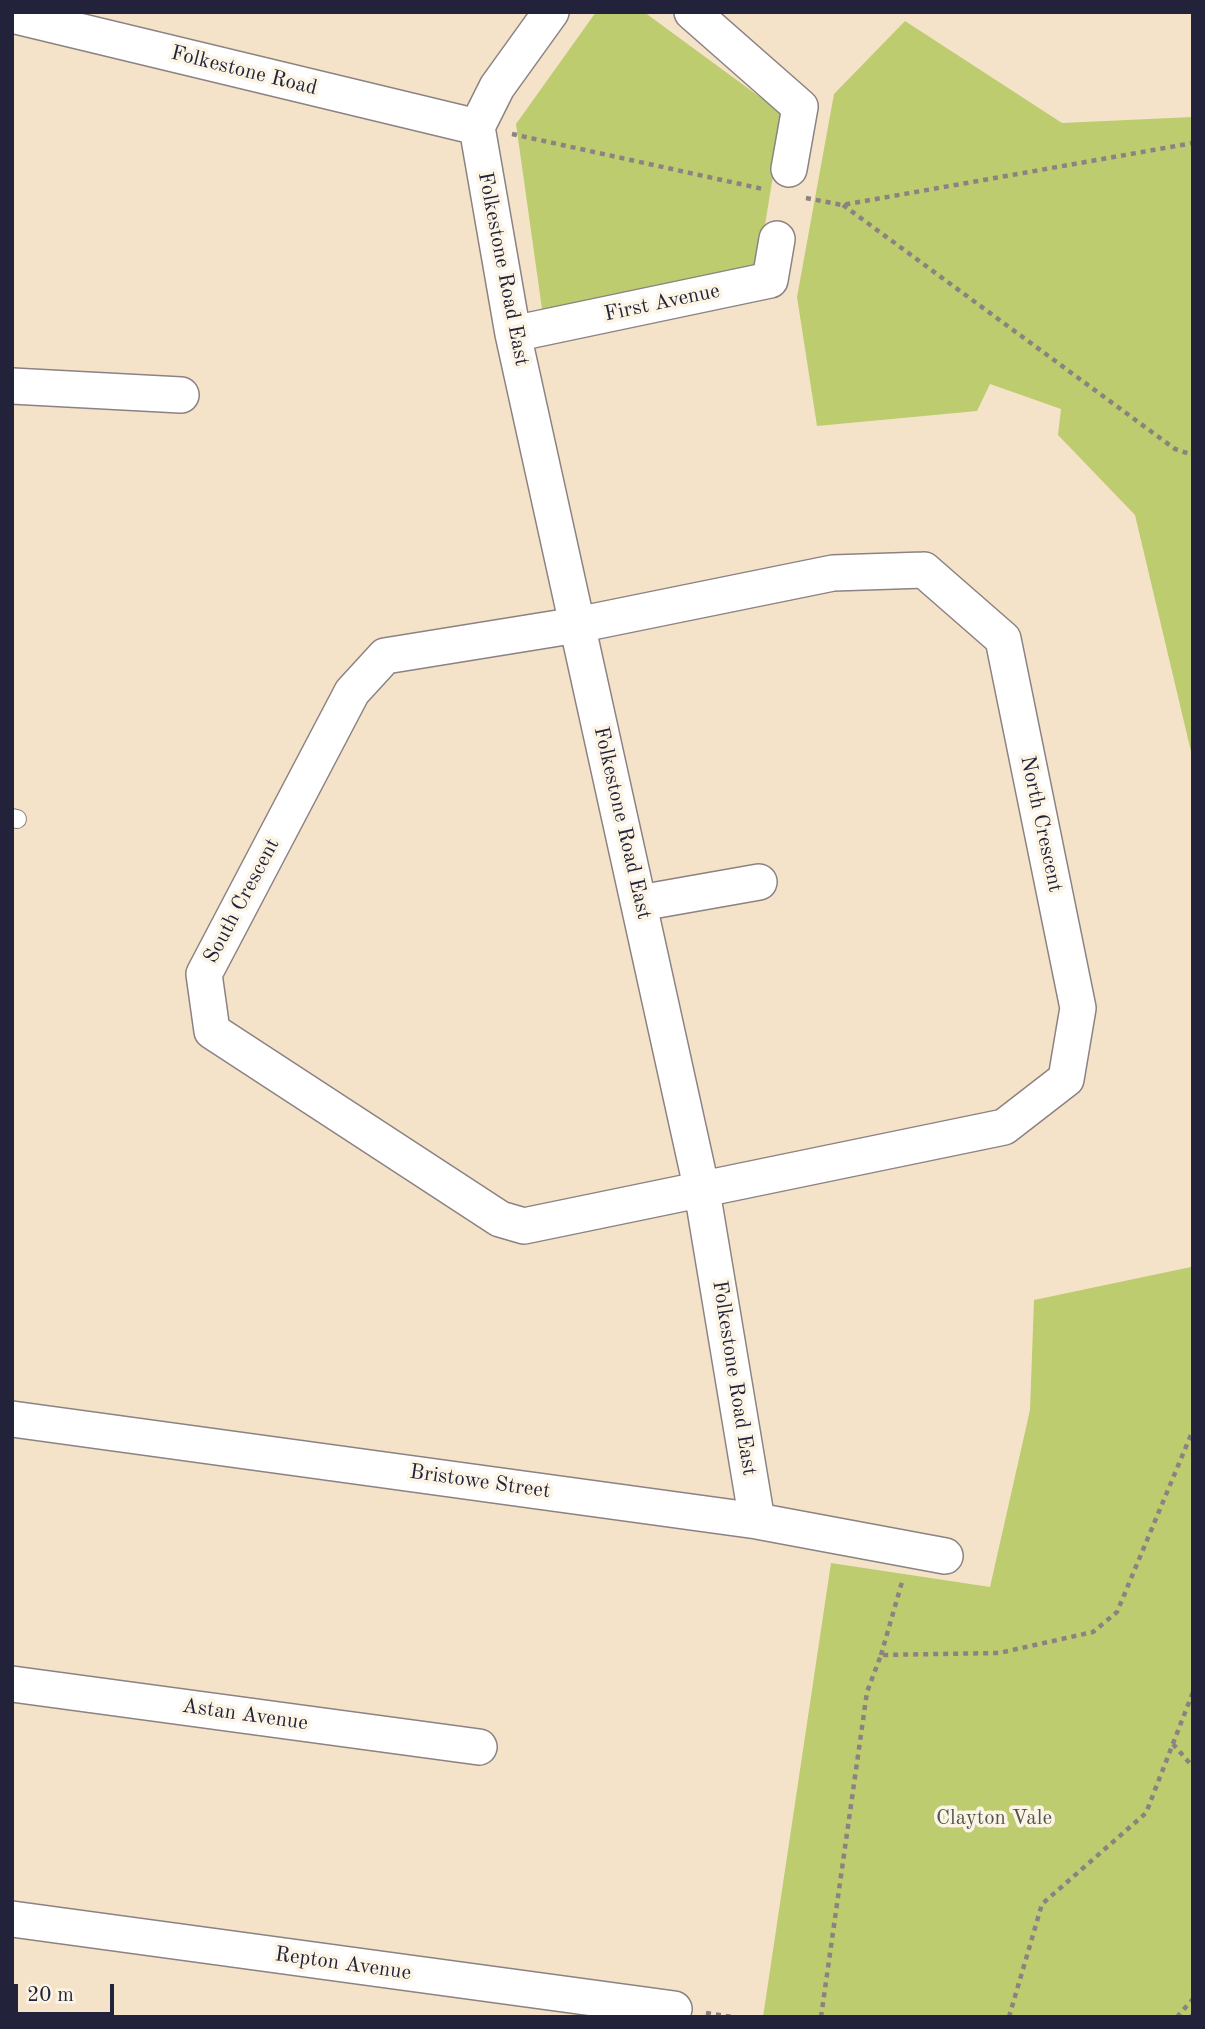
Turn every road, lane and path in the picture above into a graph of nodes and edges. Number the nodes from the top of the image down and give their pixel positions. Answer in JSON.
{"nodes":[{"id":1,"x":551,"y":12,"type":"edge"},
{"id":2,"x":692,"y":12,"type":"edge"},
{"id":3,"x":12,"y":15,"type":"edge"},
{"id":4,"x":477,"y":127,"type":"junction"},
{"id":5,"x":1193,"y":143,"type":"edge"},
{"id":6,"x":786,"y":186,"type":"junction"},
{"id":7,"x":842,"y":205,"type":"junction"},
{"id":8,"x":777,"y":239,"type":"dead end"},
{"id":9,"x":513,"y":334,"type":"junction"},
{"id":10,"x":12,"y":386,"type":"edge"},
{"id":11,"x":181,"y":395,"type":"dead end"},
{"id":12,"x":1193,"y":455,"type":"edge"},
{"id":13,"x":577,"y":625,"type":"junction"},
{"id":14,"x":759,"y":883,"type":"dead end"},
{"id":15,"x":640,"y":902,"type":"junction"},
{"id":16,"x":702,"y":1191,"type":"junction"},
{"id":17,"x":12,"y":1419,"type":"edge"},
{"id":18,"x":1193,"y":1430,"type":"edge"},
{"id":19,"x":757,"y":1521,"type":"junction"},
{"id":20,"x":906,"y":1548,"type":"junction"},
{"id":21,"x":945,"y":1556,"type":"dead end"},
{"id":22,"x":881,"y":1655,"type":"junction"},
{"id":23,"x":12,"y":1684,"type":"edge"},
{"id":24,"x":1193,"y":1692,"type":"edge"},
{"id":25,"x":1173,"y":1744,"type":"junction"},
{"id":26,"x":479,"y":1747,"type":"dead end"},
{"id":27,"x":1193,"y":1767,"type":"edge"},
{"id":28,"x":12,"y":1919,"type":"edge"},
{"id":29,"x":1193,"y":1999,"type":"edge"},
{"id":30,"x":532,"y":2004,"type":"edge"},
{"id":31,"x":676,"y":2013,"type":"edge"},
{"id":32,"x":821,"y":2017,"type":"edge"},
{"id":33,"x":1009,"y":2017,"type":"edge"},
{"id":34,"x":1177,"y":2017,"type":"edge"}],
"edges":[{"from":1,"to":4,"type":"street"},
{"from":2,"to":6,"type":"street"},
{"from":3,"to":4,"type":"street","name":"Folkestone Road"},
{"from":4,"to":6,"type":"path"},
{"from":4,"to":9,"type":"street","name":"Folkestone Road East"},
{"from":5,"to":7,"type":"path"},
{"from":6,"to":7,"type":"path"},
{"from":7,"to":12,"type":"path"},
{"from":8,"to":9,"type":"street","name":"First Avenue"},
{"from":9,"to":13,"type":"street","name":"Folkestone Road East"},
{"from":10,"to":11,"type":"street"},
{"from":13,"to":15,"type":"street","name":"Folkestone Road East"},
{"from":13,"to":16,"type":"street","name":"South Crescent"},
{"from":13,"to":16,"type":"street","name":"North Crescent"},
{"from":14,"to":15,"type":"street"},
{"from":15,"to":16,"type":"street","name":"Folkestone Road East"},
{"from":16,"to":19,"type":"street","name":"Folkestone Road East"},
{"from":17,"to":19,"type":"street","name":"Bristowe Street"},
{"from":18,"to":22,"type":"path"},
{"from":19,"to":20,"type":"street","name":"Bristowe Street"},
{"from":20,"to":21,"type":"street","name":"Bristowe Street"},
{"from":20,"to":22,"type":"path"},
{"from":22,"to":32,"type":"path"},
{"from":23,"to":26,"type":"street","name":"Astan Avenue"},
{"from":24,"to":25,"type":"path"},
{"from":25,"to":27,"type":"path"},
{"from":25,"to":33,"type":"path"},
{"from":28,"to":30,"type":"street","name":"Repton Avenue"},
{"from":29,"to":34,"type":"path"},
{"from":30,"to":31,"type":"street","name":"Repton Avenue"}]}
